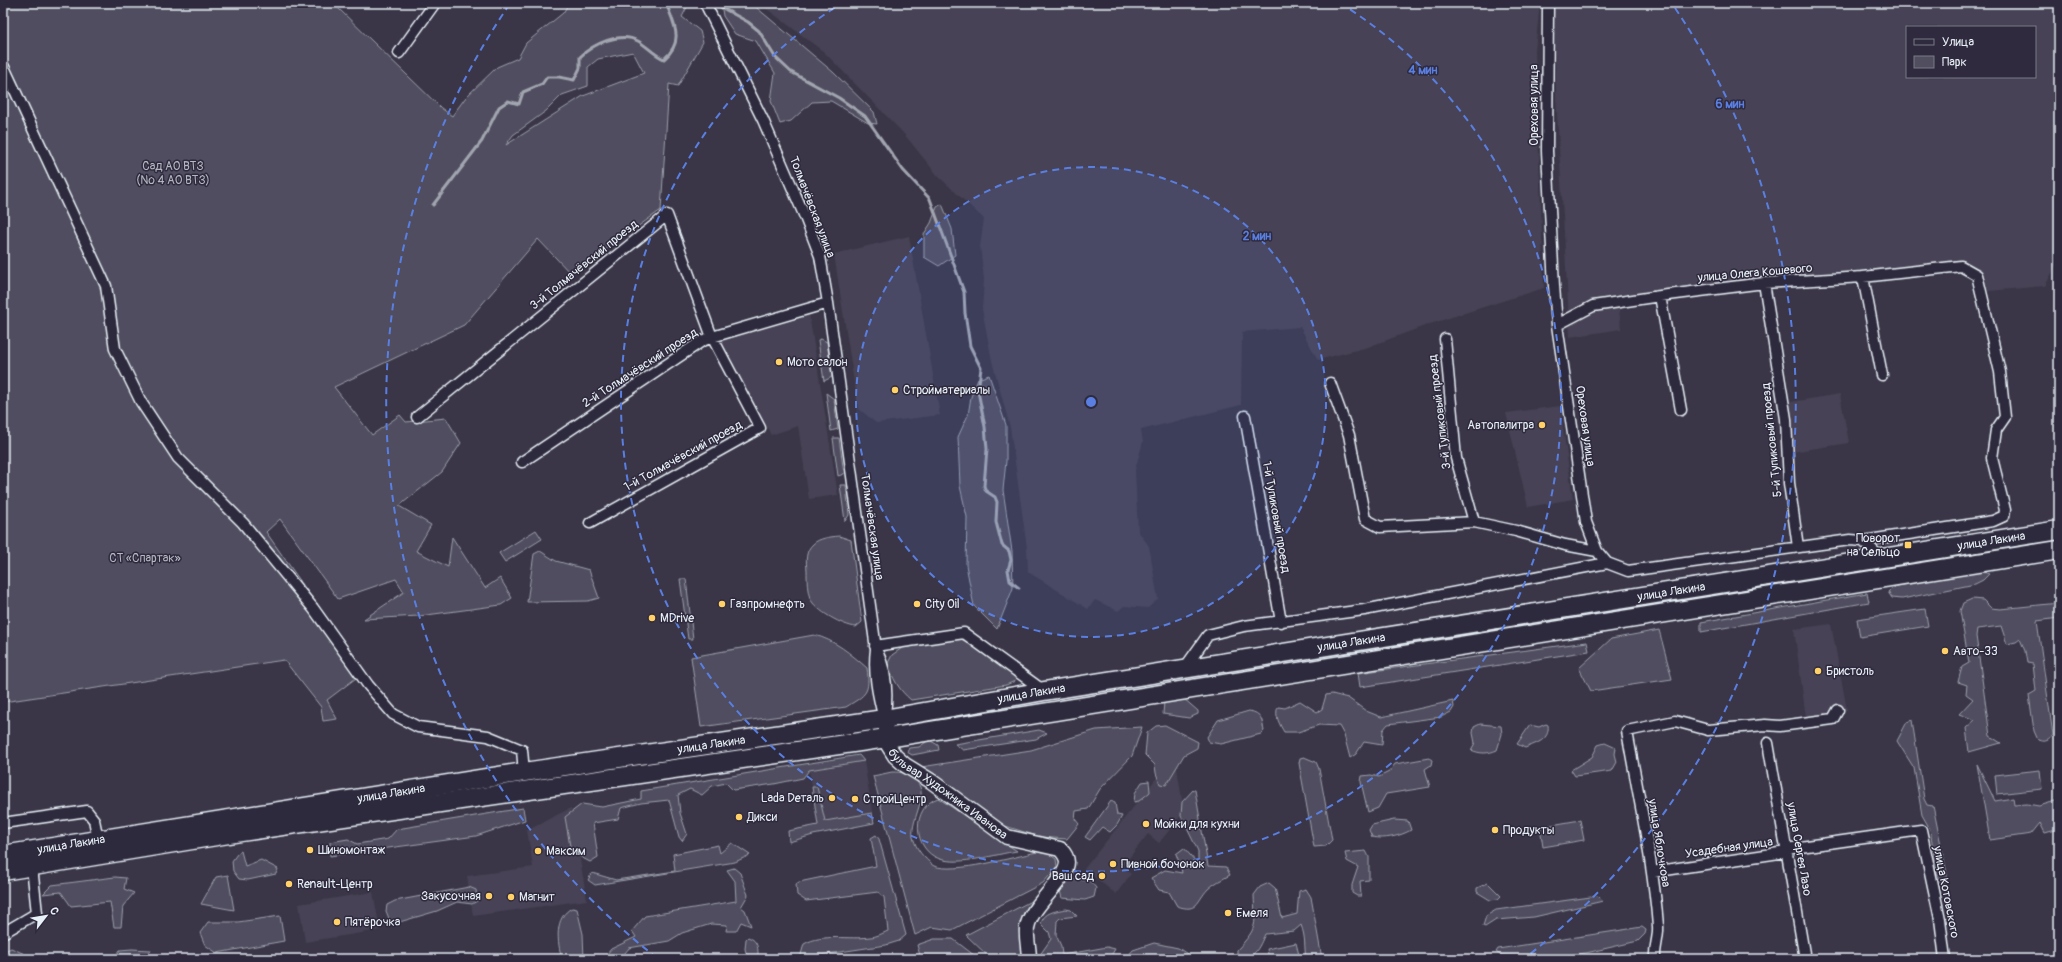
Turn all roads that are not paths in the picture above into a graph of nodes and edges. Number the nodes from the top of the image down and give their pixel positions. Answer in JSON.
{"nodes":[{"id":1,"x":435,"y":3,"type":"edge"},
{"id":2,"x":705,"y":3,"type":"edge"},
{"id":3,"x":1548,"y":3,"type":"edge"},
{"id":4,"x":399,"y":53,"type":"dead end"},
{"id":5,"x":4,"y":67,"type":"dead end"},
{"id":6,"x":1863,"y":277,"type":"junction"},
{"id":7,"x":1764,"y":283,"type":"junction"},
{"id":8,"x":1660,"y":296,"type":"junction"},
{"id":9,"x":828,"y":304,"type":"junction"},
{"id":10,"x":1557,"y":325,"type":"junction"},
{"id":11,"x":712,"y":336,"type":"junction"},
{"id":12,"x":1445,"y":339,"type":"dead end"},
{"id":13,"x":1882,"y":375,"type":"dead end"},
{"id":14,"x":1330,"y":383,"type":"dead end"},
{"id":15,"x":1681,"y":410,"type":"dead end"},
{"id":16,"x":1246,"y":416,"type":"dead end"},
{"id":17,"x":417,"y":417,"type":"dead end"},
{"id":18,"x":522,"y":462,"type":"dead end"},
{"id":19,"x":2004,"y":516,"type":"joint"},
{"id":20,"x":1474,"y":522,"type":"junction"},
{"id":21,"x":590,"y":523,"type":"dead end"},
{"id":22,"x":2059,"y":530,"type":"edge"},
{"id":23,"x":1863,"y":541,"type":"junction"},
{"id":24,"x":1798,"y":547,"type":"junction"},
{"id":25,"x":2059,"y":550,"type":"edge"},
{"id":26,"x":1596,"y":551,"type":"junction"},
{"id":27,"x":1881,"y":558,"type":"junction"},
{"id":28,"x":1607,"y":563,"type":"junction"},
{"id":29,"x":1281,"y":622,"type":"junction"},
{"id":30,"x":875,"y":647,"type":"junction"},
{"id":31,"x":1184,"y":669,"type":"junction"},
{"id":32,"x":1044,"y":691,"type":"junction"},
{"id":33,"x":1838,"y":710,"type":"dead end"},
{"id":34,"x":884,"y":719,"type":"junction"},
{"id":35,"x":888,"y":738,"type":"junction"},
{"id":36,"x":1768,"y":743,"type":"dead end"},
{"id":37,"x":524,"y":772,"type":"junction"},
{"id":38,"x":3,"y":823,"type":"edge"},
{"id":39,"x":1920,"y":830,"type":"joint"},
{"id":40,"x":98,"y":838,"type":"junction"},
{"id":41,"x":1786,"y":851,"type":"junction"},
{"id":42,"x":3,"y":855,"type":"edge"},
{"id":43,"x":32,"y":867,"type":"junction"},
{"id":44,"x":3,"y":871,"type":"edge"},
{"id":45,"x":1652,"y":872,"type":"junction"},
{"id":46,"x":3,"y":933,"type":"edge"},
{"id":47,"x":1029,"y":959,"type":"edge"},
{"id":48,"x":1655,"y":959,"type":"edge"},
{"id":49,"x":1804,"y":959,"type":"edge"},
{"id":50,"x":1945,"y":959,"type":"edge"}],
"edges":[{"from":1,"to":4,"type":"street"},
{"from":2,"to":9,"type":"street","name":"Толмачёвская улица"},
{"from":3,"to":10,"type":"street","name":"Ореховая улица"},
{"from":5,"to":37,"type":"street"},
{"from":6,"to":7,"type":"street","name":"улица Олега Кошевого"},
{"from":6,"to":13,"type":"street"},
{"from":6,"to":19,"type":"street","name":"улица Олега Кошевого"},
{"from":7,"to":8,"type":"street","name":"улица Олега Кошевого"},
{"from":7,"to":24,"type":"street","name":"5-й Тупиковый проезд"},
{"from":8,"to":10,"type":"street","name":"улица Олега Кошевого"},
{"from":8,"to":15,"type":"street"},
{"from":9,"to":11,"type":"street","name":"2-й Толмачёвский проезд"},
{"from":9,"to":30,"type":"street","name":"Толмачёвская улица"},
{"from":10,"to":26,"type":"street","name":"Ореховая улица"},
{"from":11,"to":17,"type":"street","name":"3-й Толмачёвский проезд"},
{"from":11,"to":18,"type":"street","name":"2-й Толмачёвский проезд"},
{"from":11,"to":21,"type":"street","name":"1-й Толмачёвский проезд"},
{"from":12,"to":20,"type":"street","name":"3-й Тупиковый проезд"},
{"from":14,"to":20,"type":"street"},
{"from":16,"to":29,"type":"street","name":"1-й Тупиковый проезд"},
{"from":19,"to":23,"type":"street","name":"Ореховая улица"},
{"from":20,"to":26,"type":"street"},
{"from":22,"to":27,"type":"highway","name":"улица Лакина"},
{"from":23,"to":24,"type":"street","name":"Ореховая улица"},
{"from":23,"to":27,"type":"street"},
{"from":24,"to":28,"type":"street","name":"Ореховая улица"},
{"from":25,"to":35,"type":"highway","name":"улица Лакина"},
{"from":26,"to":28,"type":"street","name":"Ореховая улица"},
{"from":27,"to":31,"type":"highway","name":"улица Лакина"},
{"from":28,"to":29,"type":"street"},
{"from":29,"to":31,"type":"street"},
{"from":30,"to":32,"type":"street"},
{"from":30,"to":34,"type":"street","name":"Толмачёвская улица"},
{"from":31,"to":32,"type":"highway","name":"улица Лакина"},
{"from":32,"to":34,"type":"highway","name":"улица Лакина"},
{"from":33,"to":45,"type":"street","name":"улица Яблочкова"},
{"from":34,"to":35,"type":"street","name":"бульвар Художника Иванова"},
{"from":34,"to":37,"type":"highway","name":"улица Лакина"},
{"from":35,"to":43,"type":"highway","name":"улица Лакина"},
{"from":35,"to":47,"type":"street","name":"бульвар Художника Иванова"},
{"from":36,"to":41,"type":"street","name":"улица Сергея Лазо"},
{"from":37,"to":40,"type":"highway","name":"улица Лакина"},
{"from":38,"to":40,"type":"street"},
{"from":39,"to":41,"type":"street","name":"Усадебная улица"},
{"from":39,"to":50,"type":"street","name":"улица Котовского"},
{"from":40,"to":42,"type":"highway","name":"улица Лакина"},
{"from":41,"to":45,"type":"street","name":"Усадебная улица"},
{"from":41,"to":49,"type":"street","name":"улица Сергея Лазо"},
{"from":43,"to":44,"type":"highway","name":"улица Лакина"},
{"from":43,"to":46,"type":"street"},
{"from":45,"to":48,"type":"street","name":"улица Яблочкова"}]}
